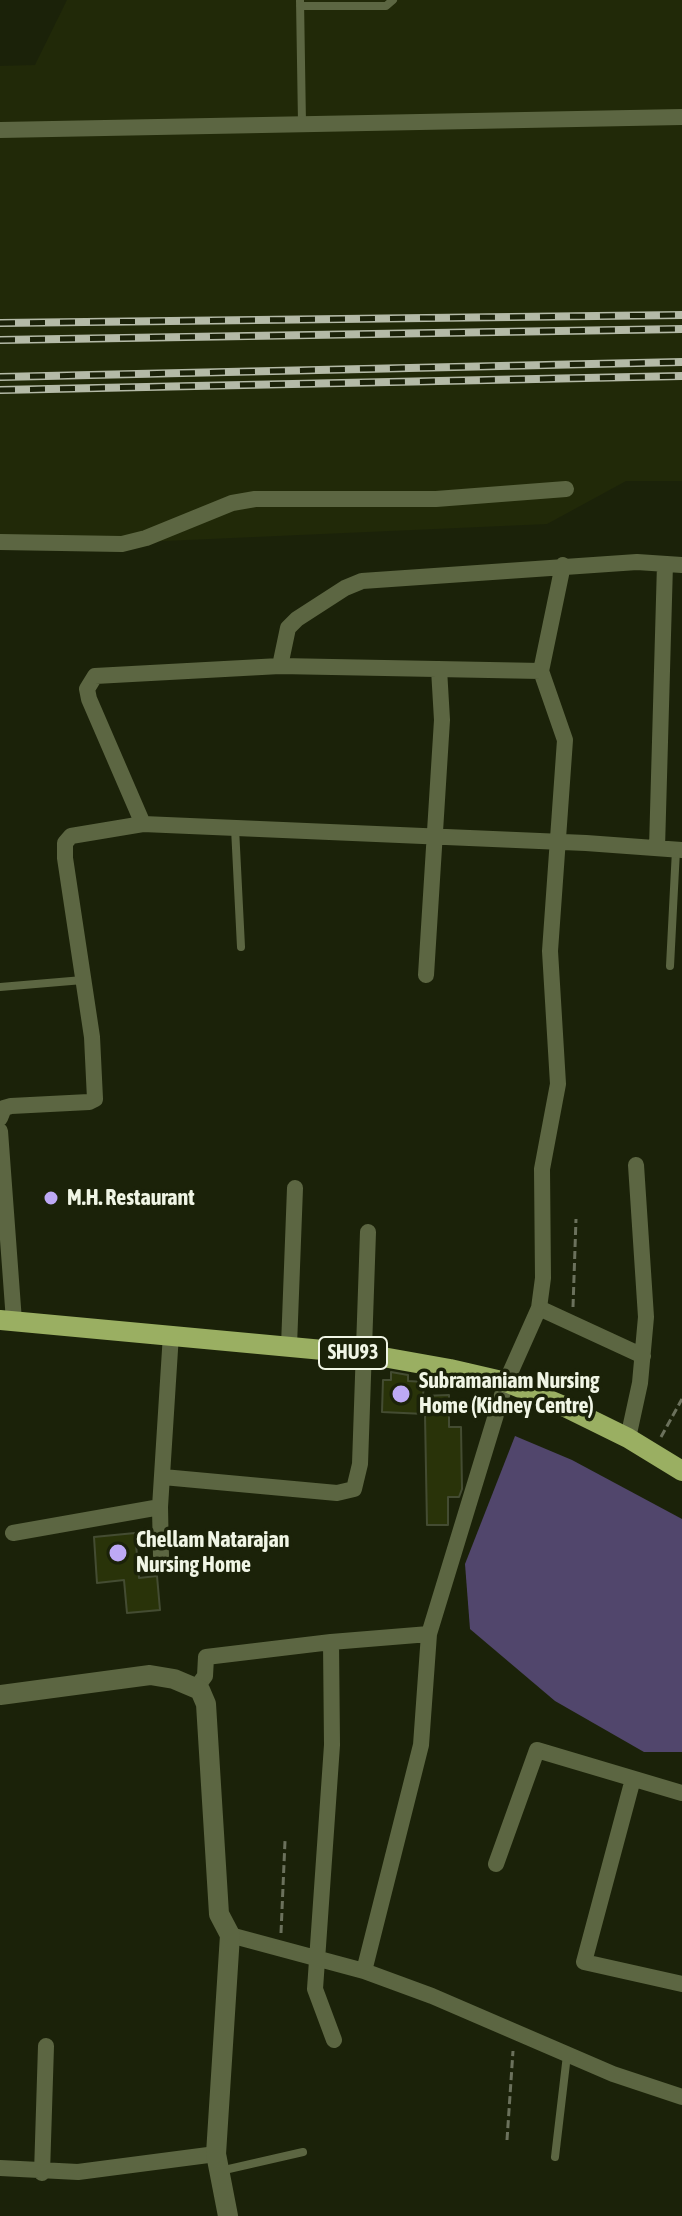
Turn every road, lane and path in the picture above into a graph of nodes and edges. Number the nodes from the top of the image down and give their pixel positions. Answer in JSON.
{"nodes":[{"id":1,"x":393,"y":0,"type":"edge"},
{"id":2,"x":300,"y":3,"type":"edge"},
{"id":3,"x":682,"y":117,"type":"edge"},
{"id":4,"x":302,"y":123,"type":"junction"},
{"id":5,"x":0,"y":130,"type":"edge"},
{"id":6,"x":566,"y":489,"type":"dead end"},
{"id":7,"x":0,"y":542,"type":"edge"},
{"id":8,"x":563,"y":565,"type":"junction"},
{"id":9,"x":674,"y":565,"type":"edge"},
{"id":10,"x":280,"y":666,"type":"junction"},
{"id":11,"x":439,"y":669,"type":"junction"},
{"id":12,"x":541,"y":671,"type":"junction"},
{"id":13,"x":143,"y":824,"type":"junction"},
{"id":14,"x":235,"y":827,"type":"junction"},
{"id":15,"x":433,"y":838,"type":"junction"},
{"id":16,"x":560,"y":842,"type":"junction"},
{"id":17,"x":657,"y":848,"type":"junction"},
{"id":18,"x":679,"y":850,"type":"edge"},
{"id":19,"x":241,"y":947,"type":"dead end"},
{"id":20,"x":670,"y":966,"type":"dead end"},
{"id":21,"x":426,"y":975,"type":"dead end"},
{"id":22,"x":83,"y":980,"type":"junction"},
{"id":23,"x":0,"y":987,"type":"edge"},
{"id":24,"x":0,"y":1118,"type":"edge"},
{"id":25,"x":0,"y":1131,"type":"edge"},
{"id":26,"x":636,"y":1165,"type":"dead end"},
{"id":27,"x":295,"y":1188,"type":"dead end"},
{"id":28,"x":576,"y":1219,"type":"dead end"},
{"id":29,"x":368,"y":1232,"type":"dead end"},
{"id":30,"x":539,"y":1308,"type":"junction"},
{"id":31,"x":7,"y":1320,"type":"edge"},
{"id":32,"x":570,"y":1323,"type":"junction"},
{"id":33,"x":171,"y":1334,"type":"junction"},
{"id":34,"x":289,"y":1346,"type":"junction"},
{"id":35,"x":366,"y":1354,"type":"junction"},
{"id":36,"x":643,"y":1356,"type":"junction"},
{"id":37,"x":506,"y":1382,"type":"junction"},
{"id":38,"x":682,"y":1399,"type":"edge"},
{"id":39,"x":628,"y":1438,"type":"junction"},
{"id":40,"x":652,"y":1454,"type":"junction"},
{"id":41,"x":682,"y":1471,"type":"edge"},
{"id":42,"x":163,"y":1477,"type":"junction"},
{"id":43,"x":160,"y":1507,"type":"junction"},
{"id":44,"x":13,"y":1533,"type":"dead end"},
{"id":45,"x":161,"y":1557,"type":"dead end"},
{"id":46,"x":429,"y":1634,"type":"junction"},
{"id":47,"x":331,"y":1642,"type":"junction"},
{"id":48,"x":196,"y":1688,"type":"junction"},
{"id":49,"x":0,"y":1695,"type":"edge"},
{"id":50,"x":633,"y":1779,"type":"junction"},
{"id":51,"x":682,"y":1793,"type":"edge"},
{"id":52,"x":285,"y":1841,"type":"dead end"},
{"id":53,"x":496,"y":1864,"type":"dead end"},
{"id":54,"x":230,"y":1935,"type":"junction"},
{"id":55,"x":280,"y":1949,"type":"junction"},
{"id":56,"x":318,"y":1960,"type":"junction"},
{"id":57,"x":364,"y":1971,"type":"junction"},
{"id":58,"x":682,"y":1984,"type":"edge"},
{"id":59,"x":515,"y":2031,"type":"junction"},
{"id":60,"x":334,"y":2040,"type":"dead end"},
{"id":61,"x":46,"y":2046,"type":"dead end"},
{"id":62,"x":567,"y":2054,"type":"junction"},
{"id":63,"x":682,"y":2097,"type":"edge"},
{"id":64,"x":507,"y":2140,"type":"dead end"},
{"id":65,"x":303,"y":2152,"type":"dead end"},
{"id":66,"x":555,"y":2157,"type":"dead end"},
{"id":67,"x":218,"y":2162,"type":"junction"},
{"id":68,"x":0,"y":2168,"type":"edge"},
{"id":69,"x":42,"y":2173,"type":"junction"},
{"id":70,"x":228,"y":2216,"type":"edge"}],
"edges":[{"from":1,"to":2,"type":"lane"},
{"from":2,"to":4,"type":"lane"},
{"from":3,"to":4,"type":"street"},
{"from":4,"to":5,"type":"street"},
{"from":6,"to":7,"type":"street"},
{"from":8,"to":9,"type":"street"},
{"from":8,"to":10,"type":"street"},
{"from":8,"to":12,"type":"street"},
{"from":9,"to":17,"type":"street"},
{"from":10,"to":11,"type":"street"},
{"from":10,"to":13,"type":"street"},
{"from":11,"to":12,"type":"street"},
{"from":11,"to":15,"type":"street"},
{"from":12,"to":16,"type":"street"},
{"from":13,"to":14,"type":"street"},
{"from":13,"to":22,"type":"street"},
{"from":14,"to":15,"type":"street"},
{"from":14,"to":19,"type":"lane"},
{"from":15,"to":16,"type":"street"},
{"from":15,"to":21,"type":"street"},
{"from":16,"to":17,"type":"street"},
{"from":16,"to":30,"type":"street"},
{"from":17,"to":18,"type":"street"},
{"from":18,"to":20,"type":"lane"},
{"from":22,"to":23,"type":"lane"},
{"from":22,"to":24,"type":"street"},
{"from":25,"to":31,"type":"street"},
{"from":26,"to":36,"type":"street"},
{"from":27,"to":34,"type":"street"},
{"from":28,"to":32,"type":"path"},
{"from":29,"to":35,"type":"street"},
{"from":30,"to":32,"type":"street"},
{"from":30,"to":37,"type":"street"},
{"from":31,"to":33,"type":"main road","number":"SHU93"},
{"from":32,"to":36,"type":"street"},
{"from":33,"to":34,"type":"main road","number":"SHU93"},
{"from":33,"to":42,"type":"street"},
{"from":34,"to":35,"type":"main road","number":"SHU93"},
{"from":35,"to":37,"type":"main road","number":"SHU93"},
{"from":35,"to":42,"type":"street"},
{"from":36,"to":39,"type":"street"},
{"from":37,"to":39,"type":"main road","number":"SHU93"},
{"from":37,"to":46,"type":"street"},
{"from":38,"to":40,"type":"path"},
{"from":39,"to":40,"type":"main road","number":"SHU93"},
{"from":40,"to":41,"type":"main road","number":"SHU93"},
{"from":42,"to":43,"type":"street"},
{"from":43,"to":44,"type":"street"},
{"from":43,"to":45,"type":"street"},
{"from":46,"to":47,"type":"street"},
{"from":46,"to":57,"type":"street"},
{"from":47,"to":48,"type":"street"},
{"from":47,"to":56,"type":"street"},
{"from":48,"to":49,"type":"street"},
{"from":48,"to":54,"type":"street"},
{"from":50,"to":51,"type":"street"},
{"from":50,"to":53,"type":"street"},
{"from":50,"to":58,"type":"street"},
{"from":52,"to":55,"type":"path"},
{"from":54,"to":55,"type":"street"},
{"from":54,"to":67,"type":"street"},
{"from":55,"to":56,"type":"street"},
{"from":56,"to":57,"type":"street"},
{"from":56,"to":60,"type":"street"},
{"from":57,"to":59,"type":"street"},
{"from":59,"to":62,"type":"street"},
{"from":59,"to":64,"type":"path"},
{"from":61,"to":69,"type":"street"},
{"from":62,"to":63,"type":"street"},
{"from":62,"to":66,"type":"lane"},
{"from":65,"to":67,"type":"lane"},
{"from":67,"to":69,"type":"street"},
{"from":67,"to":70,"type":"street"},
{"from":68,"to":69,"type":"street"}]}
